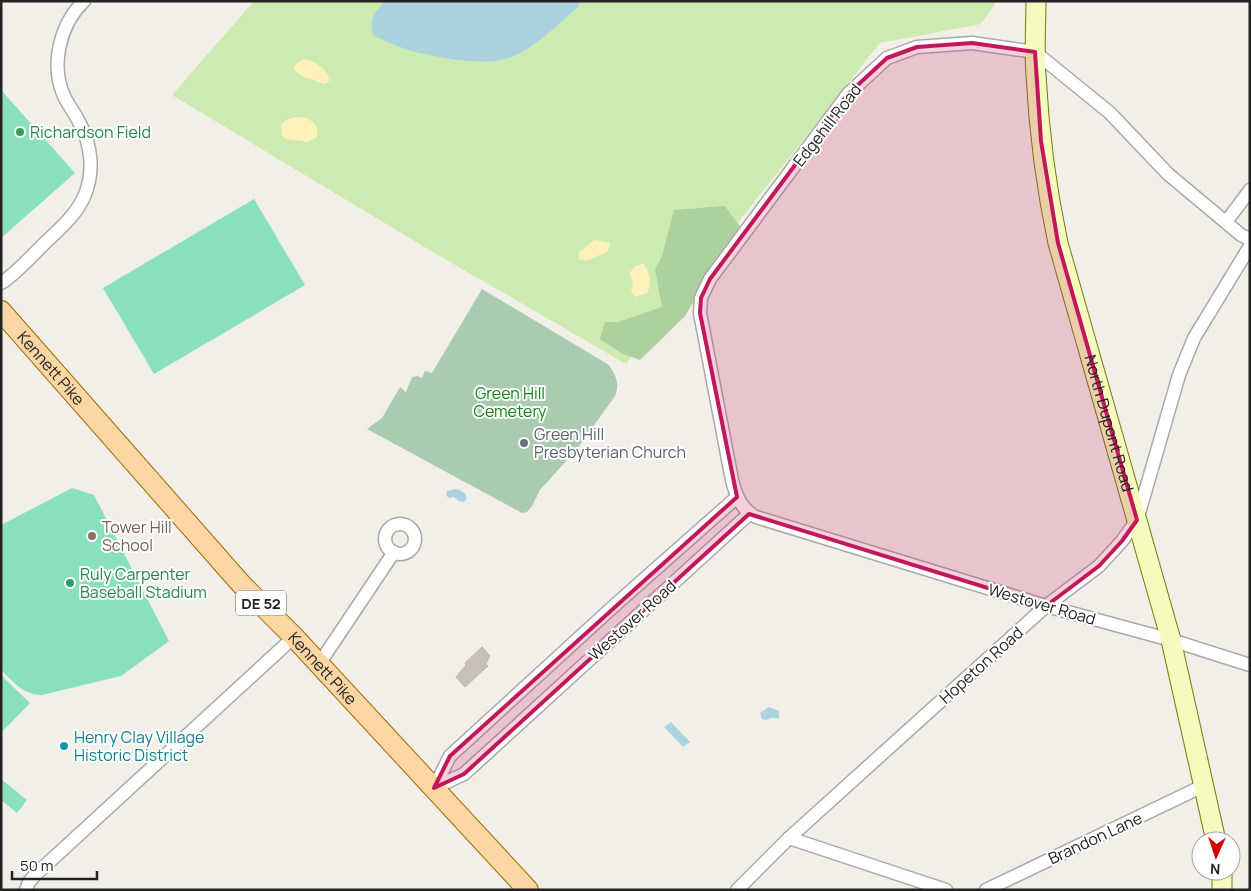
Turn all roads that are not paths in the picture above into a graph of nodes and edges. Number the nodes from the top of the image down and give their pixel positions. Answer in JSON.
{"nodes":[{"id":1,"x":84,"y":1,"type":"edge"},
{"id":2,"x":1036,"y":1,"type":"edge"},
{"id":3,"x":1035,"y":52,"type":"junction"},
{"id":4,"x":1250,"y":190,"type":"edge"},
{"id":5,"x":1226,"y":222,"type":"junction"},
{"id":6,"x":1250,"y":239,"type":"edge"},
{"id":7,"x":1250,"y":246,"type":"edge"},
{"id":8,"x":1,"y":283,"type":"edge"},
{"id":9,"x":1,"y":310,"type":"edge"},
{"id":10,"x":737,"y":498,"type":"junction"},
{"id":11,"x":749,"y":514,"type":"junction"},
{"id":12,"x":1137,"y":520,"type":"junction"},
{"id":13,"x":394,"y":552,"type":"dead end"},
{"id":14,"x":1046,"y":606,"type":"junction"},
{"id":15,"x":294,"y":637,"type":"junction"},
{"id":16,"x":1171,"y":640,"type":"junction"},
{"id":17,"x":319,"y":664,"type":"junction"},
{"id":18,"x":1250,"y":665,"type":"edge"},
{"id":19,"x":1203,"y":786,"type":"junction"},
{"id":20,"x":434,"y":788,"type":"junction"},
{"id":21,"x":1214,"y":831,"type":"edge"},
{"id":22,"x":789,"y":838,"type":"junction"},
{"id":23,"x":26,"y":890,"type":"edge"},
{"id":24,"x":528,"y":890,"type":"edge"},
{"id":25,"x":737,"y":890,"type":"edge"},
{"id":26,"x":946,"y":890,"type":"edge"},
{"id":27,"x":986,"y":890,"type":"edge"}],
"edges":[{"from":1,"to":8,"type":"street"},
{"from":2,"to":3,"type":"main road","name":"North Dupont Road"},
{"from":3,"to":5,"type":"street"},
{"from":3,"to":10,"type":"street","name":"Edgehill Road"},
{"from":3,"to":12,"type":"main road","name":"North Dupont Road"},
{"from":4,"to":5,"type":"street"},
{"from":5,"to":6,"type":"street"},
{"from":7,"to":12,"type":"street","name":"Hopeton Road"},
{"from":9,"to":15,"type":"main road","name":"Kennett Pike","number":"DE 52"},
{"from":10,"to":11,"type":"street","name":"Edgehill Road"},
{"from":10,"to":20,"type":"street","name":"Westover Road"},
{"from":11,"to":14,"type":"street","name":"Westover Road"},
{"from":11,"to":20,"type":"street","name":"Westover Road"},
{"from":12,"to":14,"type":"street","name":"Hopeton Road"},
{"from":12,"to":16,"type":"main road","name":"North Dupont Road"},
{"from":13,"to":17,"type":"street"},
{"from":14,"to":16,"type":"street","name":"Westover Road"},
{"from":14,"to":22,"type":"street","name":"Hopeton Road"},
{"from":15,"to":17,"type":"main road","name":"Kennett Pike","number":"DE 52"},
{"from":15,"to":23,"type":"street"},
{"from":16,"to":18,"type":"street","name":"Westover Road"},
{"from":16,"to":19,"type":"main road","name":"North Dupont Road"},
{"from":17,"to":20,"type":"main road","name":"Kennett Pike","number":"DE 52"},
{"from":19,"to":21,"type":"main road","name":"North Dupont Road"},
{"from":19,"to":27,"type":"street","name":"Brandon Lane"},
{"from":20,"to":24,"type":"main road","name":"Kennett Pike","number":"DE 52"},
{"from":22,"to":25,"type":"street","name":"Hopeton Road"},
{"from":22,"to":26,"type":"street"}]}
